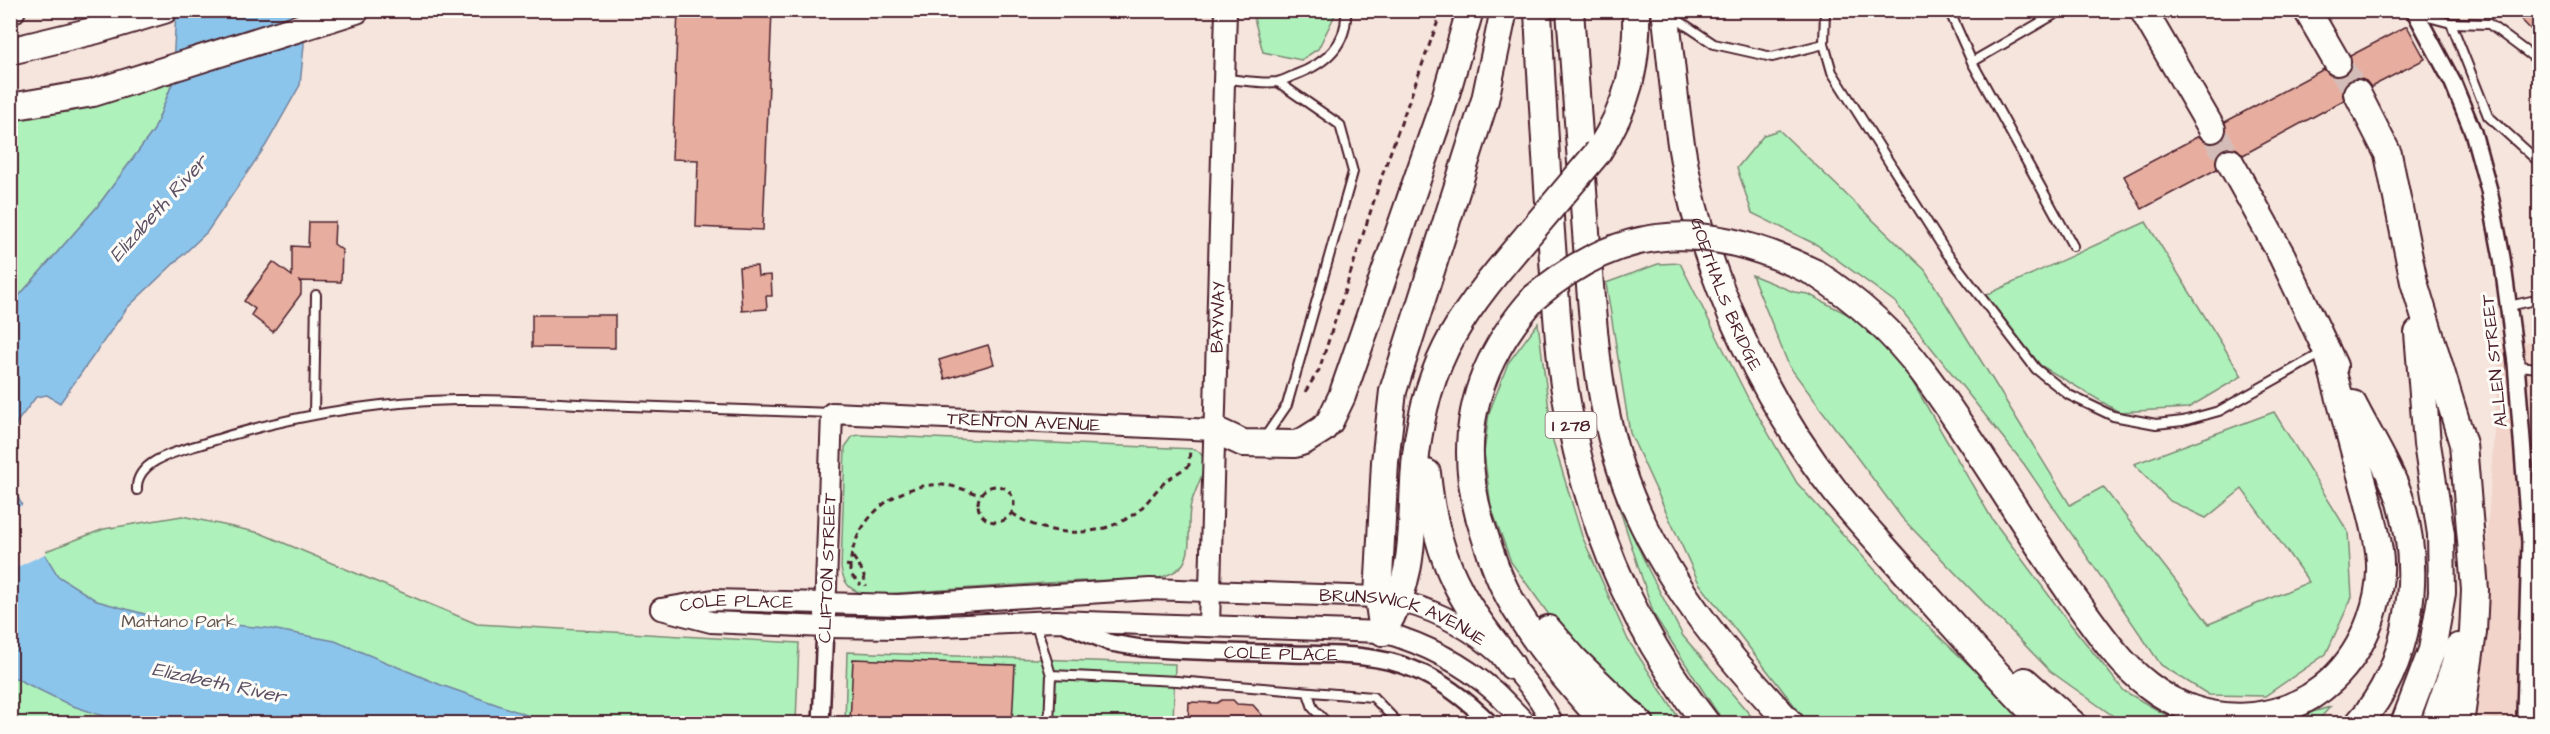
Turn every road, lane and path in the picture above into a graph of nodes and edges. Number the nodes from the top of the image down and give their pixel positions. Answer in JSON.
{"nodes":[{"id":1,"x":164,"y":10,"type":"edge"},
{"id":2,"x":1226,"y":10,"type":"edge"},
{"id":3,"x":1346,"y":10,"type":"edge"},
{"id":4,"x":1442,"y":10,"type":"edge"},
{"id":5,"x":1470,"y":10,"type":"edge"},
{"id":6,"x":1504,"y":10,"type":"edge"},
{"id":7,"x":1538,"y":10,"type":"edge"},
{"id":8,"x":1570,"y":10,"type":"edge"},
{"id":9,"x":1636,"y":10,"type":"edge"},
{"id":10,"x":1825,"y":10,"type":"edge"},
{"id":11,"x":1949,"y":10,"type":"edge"},
{"id":12,"x":2062,"y":10,"type":"edge"},
{"id":13,"x":2143,"y":10,"type":"edge"},
{"id":14,"x":2307,"y":10,"type":"edge"},
{"id":15,"x":2414,"y":10,"type":"edge"},
{"id":16,"x":2426,"y":10,"type":"edge"},
{"id":17,"x":1666,"y":11,"type":"edge"},
{"id":18,"x":347,"y":13,"type":"edge"},
{"id":19,"x":2451,"y":23,"type":"junction"},
{"id":20,"x":1824,"y":44,"type":"junction"},
{"id":21,"x":10,"y":51,"type":"edge"},
{"id":22,"x":1972,"y":62,"type":"junction"},
{"id":23,"x":2337,"y":62,"type":"tunnel mouth"},
{"id":24,"x":2540,"y":62,"type":"edge"},
{"id":25,"x":1224,"y":79,"type":"junction"},
{"id":26,"x":1278,"y":82,"type":"junction"},
{"id":27,"x":2357,"y":93,"type":"tunnel mouth"},
{"id":28,"x":10,"y":107,"type":"edge"},
{"id":29,"x":2212,"y":129,"type":"tunnel mouth"},
{"id":30,"x":2230,"y":162,"type":"tunnel mouth"},
{"id":31,"x":2540,"y":163,"type":"edge"},
{"id":32,"x":2073,"y":246,"type":"dead end"},
{"id":33,"x":2414,"y":282,"type":"junction"},
{"id":34,"x":316,"y":295,"type":"dead end"},
{"id":35,"x":2540,"y":299,"type":"edge"},
{"id":36,"x":2509,"y":306,"type":"junction"},
{"id":37,"x":2327,"y":351,"type":"junction"},
{"id":38,"x":2517,"y":366,"type":"junction"},
{"id":39,"x":2540,"y":368,"type":"edge"},
{"id":40,"x":1303,"y":396,"type":"dead end"},
{"id":41,"x":1425,"y":410,"type":"junction"},
{"id":42,"x":832,"y":413,"type":"junction"},
{"id":43,"x":314,"y":414,"type":"junction"},
{"id":44,"x":1215,"y":430,"type":"junction"},
{"id":45,"x":1260,"y":444,"type":"junction"},
{"id":46,"x":1189,"y":448,"type":"dead end"},
{"id":47,"x":137,"y":490,"type":"dead end"},
{"id":48,"x":980,"y":495,"type":"junction"},
{"id":49,"x":1012,"y":513,"type":"junction"},
{"id":50,"x":1484,"y":534,"type":"junction"},
{"id":51,"x":1877,"y":539,"type":"junction"},
{"id":52,"x":2472,"y":540,"type":"junction"},
{"id":53,"x":852,"y":555,"type":"junction"},
{"id":54,"x":841,"y":564,"type":"dead end"},
{"id":55,"x":850,"y":566,"type":"junction"},
{"id":56,"x":1209,"y":590,"type":"junction"},
{"id":57,"x":1389,"y":598,"type":"junction"},
{"id":58,"x":826,"y":604,"type":"junction"},
{"id":59,"x":1035,"y":621,"type":"junction"},
{"id":60,"x":1055,"y":621,"type":"junction"},
{"id":61,"x":1209,"y":625,"type":"junction"},
{"id":62,"x":825,"y":627,"type":"junction"},
{"id":63,"x":1383,"y":632,"type":"junction"},
{"id":64,"x":1512,"y":666,"type":"junction"},
{"id":65,"x":1051,"y":675,"type":"junction"},
{"id":66,"x":1308,"y":693,"type":"junction"},
{"id":67,"x":1463,"y":698,"type":"junction"},
{"id":68,"x":821,"y":723,"type":"edge"},
{"id":69,"x":1049,"y":723,"type":"edge"},
{"id":70,"x":1328,"y":723,"type":"edge"},
{"id":71,"x":1399,"y":723,"type":"edge"},
{"id":72,"x":1474,"y":723,"type":"edge"},
{"id":73,"x":1491,"y":723,"type":"edge"},
{"id":74,"x":1527,"y":723,"type":"edge"},
{"id":75,"x":1553,"y":723,"type":"edge"},
{"id":76,"x":1606,"y":723,"type":"edge"},
{"id":77,"x":1641,"y":723,"type":"edge"},
{"id":78,"x":1707,"y":723,"type":"edge"},
{"id":79,"x":1791,"y":723,"type":"edge"},
{"id":80,"x":2044,"y":723,"type":"edge"},
{"id":81,"x":2073,"y":723,"type":"edge"},
{"id":82,"x":2358,"y":723,"type":"edge"},
{"id":83,"x":2404,"y":723,"type":"edge"},
{"id":84,"x":2434,"y":723,"type":"edge"},
{"id":85,"x":2460,"y":723,"type":"edge"},
{"id":86,"x":2527,"y":723,"type":"edge"}],
"edges":[{"from":1,"to":21,"type":"highway"},
{"from":2,"to":25,"type":"street","name":"BAYWAY"},
{"from":3,"to":26,"type":"lane"},
{"from":4,"to":40,"type":"path"},
{"from":5,"to":45,"type":"highway"},
{"from":6,"to":57,"type":"highway"},
{"from":7,"to":78,"type":"highway","number":"I 278"},
{"from":8,"to":79,"type":"highway"},
{"from":9,"to":41,"type":"highway","bridge":true},
{"from":10,"to":20,"type":"lane"},
{"from":11,"to":22,"type":"lane"},
{"from":12,"to":22,"type":"lane"},
{"from":13,"to":29,"type":"highway"},
{"from":14,"to":23,"type":"highway"},
{"from":15,"to":36,"type":"street","name":"ALLEN STREET"},
{"from":16,"to":19,"type":"lane"},
{"from":17,"to":20,"type":"lane"},
{"from":17,"to":51,"type":"highway","name":"GOETHALS BRIDGE"},
{"from":18,"to":28,"type":"highway"},
{"from":19,"to":24,"type":"lane"},
{"from":19,"to":31,"type":"lane"},
{"from":20,"to":37,"type":"lane"},
{"from":22,"to":32,"type":"lane"},
{"from":25,"to":26,"type":"lane"},
{"from":25,"to":44,"type":"street","name":"BAYWAY"},
{"from":26,"to":45,"type":"lane"},
{"from":27,"to":33,"type":"highway"},
{"from":30,"to":37,"type":"highway"},
{"from":33,"to":52,"type":"highway"},
{"from":33,"to":83,"type":"highway"},
{"from":34,"to":43,"type":"lane"},
{"from":35,"to":36,"type":"lane"},
{"from":36,"to":38,"type":"street","name":"ALLEN STREET"},
{"from":37,"to":50,"type":"highway","bridge":true},
{"from":37,"to":82,"type":"highway"},
{"from":38,"to":39,"type":"lane"},
{"from":38,"to":86,"type":"street","name":"ALLEN STREET"},
{"from":41,"to":57,"type":"highway"},
{"from":41,"to":64,"type":"highway"},
{"from":42,"to":43,"type":"lane"},
{"from":42,"to":44,"type":"street","name":"TRENTON AVENUE"},
{"from":42,"to":58,"type":"street","name":"CLIFTON STREET"},
{"from":43,"to":47,"type":"lane"},
{"from":44,"to":45,"type":"highway"},
{"from":44,"to":56,"type":"street","name":"BAYWAY"},
{"from":46,"to":49,"type":"path"},
{"from":48,"to":49,"type":"path"},
{"from":48,"to":49,"type":"path"},
{"from":48,"to":53,"type":"path"},
{"from":50,"to":76,"type":"highway"},
{"from":50,"to":77,"type":"highway"},
{"from":51,"to":80,"type":"highway"},
{"from":51,"to":81,"type":"highway"},
{"from":52,"to":84,"type":"highway"},
{"from":52,"to":85,"type":"highway"},
{"from":53,"to":55,"type":"path"},
{"from":53,"to":55,"type":"path"},
{"from":54,"to":55,"type":"path"},
{"from":56,"to":57,"type":"street","name":"BRUNSWICK AVENUE"},
{"from":56,"to":58,"type":"street","name":"COLE PLACE"},
{"from":56,"to":61,"type":"street","name":"BAYWAY"},
{"from":57,"to":63,"type":"highway"},
{"from":57,"to":64,"type":"street","name":"BRUNSWICK AVENUE"},
{"from":58,"to":62,"type":"street","name":"CLIFTON STREET"},
{"from":58,"to":62,"type":"street","name":"COLE PLACE"},
{"from":59,"to":60,"type":"street","name":"COLE PLACE"},
{"from":59,"to":62,"type":"street","name":"COLE PLACE"},
{"from":59,"to":65,"type":"lane"},
{"from":60,"to":61,"type":"street","name":"COLE PLACE"},
{"from":60,"to":67,"type":"street","name":"COLE PLACE"},
{"from":61,"to":63,"type":"street","name":"BRUNSWICK AVENUE"},
{"from":62,"to":68,"type":"street","name":"CLIFTON STREET"},
{"from":63,"to":74,"type":"street","name":"BRUNSWICK AVENUE"},
{"from":64,"to":75,"type":"street","name":"BRUNSWICK AVENUE"},
{"from":65,"to":66,"type":"lane"},
{"from":65,"to":69,"type":"lane"},
{"from":66,"to":70,"type":"lane"},
{"from":66,"to":71,"type":"lane"},
{"from":67,"to":72,"type":"street"},
{"from":67,"to":73,"type":"street","name":"COLE PLACE"}]}
